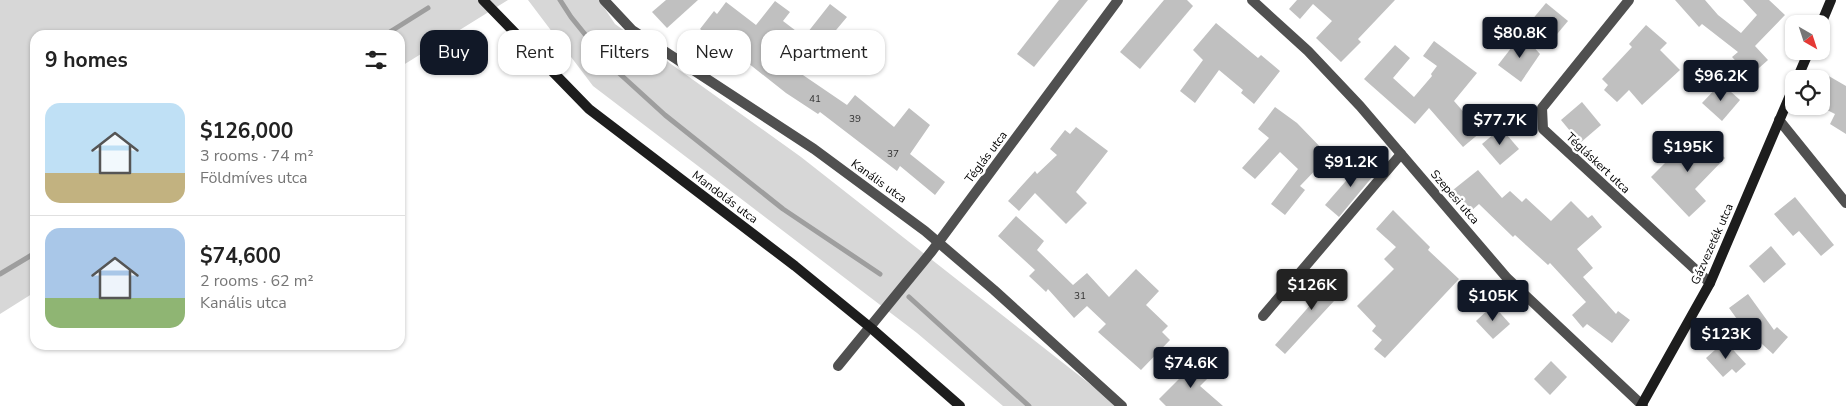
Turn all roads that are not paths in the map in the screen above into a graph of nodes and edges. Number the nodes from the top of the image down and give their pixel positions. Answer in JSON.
{"nodes":[{"id":1,"x":483,"y":0,"type":"edge"},
{"id":2,"x":604,"y":0,"type":"edge"},
{"id":3,"x":1118,"y":0,"type":"edge"},
{"id":4,"x":1252,"y":0,"type":"edge"},
{"id":5,"x":1629,"y":0,"type":"edge"},
{"id":6,"x":1831,"y":0,"type":"edge"},
{"id":7,"x":1825,"y":15,"type":"edge"},
{"id":8,"x":1785,"y":106,"type":"edge"},
{"id":9,"x":1779,"y":120,"type":"junction"},
{"id":10,"x":1401,"y":154,"type":"junction"},
{"id":11,"x":1846,"y":203,"type":"edge"},
{"id":12,"x":939,"y":241,"type":"junction"},
{"id":13,"x":1710,"y":283,"type":"junction"},
{"id":14,"x":1264,"y":316,"type":"dead end"},
{"id":15,"x":871,"y":328,"type":"junction"},
{"id":16,"x":838,"y":366,"type":"dead end"},
{"id":17,"x":960,"y":406,"type":"edge"},
{"id":18,"x":1122,"y":406,"type":"edge"},
{"id":19,"x":1642,"y":406,"type":"edge"}],
"edges":[{"from":1,"to":15,"type":"street","name":"Mandolás utca"},
{"from":2,"to":12,"type":"street","name":"Kanális utca"},
{"from":3,"to":12,"type":"street","name":"Téglás utca"},
{"from":4,"to":10,"type":"street","name":"Szepesi utca"},
{"from":5,"to":13,"type":"street","name":"Tégláskert utca"},
{"from":6,"to":7,"type":"street"},
{"from":8,"to":9,"type":"street","name":"Gázvezeték utca"},
{"from":9,"to":11,"type":"street"},
{"from":9,"to":13,"type":"street","name":"Gázvezeték utca"},
{"from":10,"to":14,"type":"street"},
{"from":10,"to":19,"type":"street","name":"Szepesi utca"},
{"from":12,"to":15,"type":"street","name":"Téglás utca"},
{"from":12,"to":18,"type":"street","name":"Kanális utca"},
{"from":13,"to":19,"type":"street","name":"Gázvezeték utca"},
{"from":15,"to":16,"type":"street","name":"Téglás utca"},
{"from":15,"to":17,"type":"street","name":"Mandolás utca"}]}
